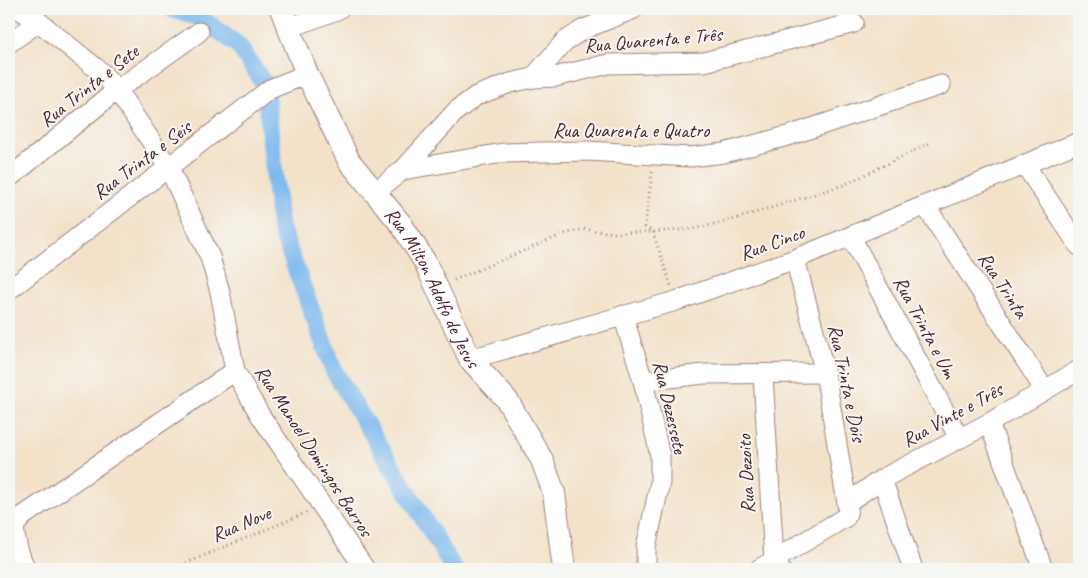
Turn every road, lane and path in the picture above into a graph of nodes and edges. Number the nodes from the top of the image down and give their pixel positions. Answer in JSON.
{"nodes":[{"id":1,"x":19,"y":9,"type":"edge"},
{"id":2,"x":339,"y":9,"type":"edge"},
{"id":3,"x":634,"y":9,"type":"edge"},
{"id":4,"x":285,"y":18,"type":"edge"},
{"id":5,"x":39,"y":22,"type":"junction"},
{"id":6,"x":854,"y":23,"type":"dead end"},
{"id":7,"x":199,"y":32,"type":"dead end"},
{"id":8,"x":9,"y":43,"type":"edge"},
{"id":9,"x":307,"y":74,"type":"junction"},
{"id":10,"x":533,"y":78,"type":"junction"},
{"id":11,"x":941,"y":85,"type":"dead end"},
{"id":12,"x":117,"y":90,"type":"junction"},
{"id":13,"x":932,"y":142,"type":"dead end"},
{"id":14,"x":1079,"y":142,"type":"edge"},
{"id":15,"x":654,"y":154,"type":"junction"},
{"id":16,"x":1025,"y":165,"type":"junction"},
{"id":17,"x":169,"y":168,"type":"junction"},
{"id":18,"x":402,"y":170,"type":"junction"},
{"id":19,"x":9,"y":178,"type":"edge"},
{"id":20,"x":375,"y":192,"type":"junction"},
{"id":21,"x":925,"y":205,"type":"junction"},
{"id":22,"x":653,"y":232,"type":"junction"},
{"id":23,"x":851,"y":237,"type":"junction"},
{"id":24,"x":1079,"y":246,"type":"edge"},
{"id":25,"x":795,"y":259,"type":"junction"},
{"id":26,"x":437,"y":286,"type":"junction"},
{"id":27,"x":9,"y":290,"type":"edge"},
{"id":28,"x":676,"y":301,"type":"junction"},
{"id":29,"x":623,"y":315,"type":"junction"},
{"id":30,"x":470,"y":359,"type":"junction"},
{"id":31,"x":1079,"y":370,"type":"edge"},
{"id":32,"x":235,"y":371,"type":"junction"},
{"id":33,"x":825,"y":373,"type":"junction"},
{"id":34,"x":763,"y":375,"type":"junction"},
{"id":35,"x":643,"y":381,"type":"junction"},
{"id":36,"x":1044,"y":389,"type":"junction"},
{"id":37,"x":989,"y":422,"type":"junction"},
{"id":38,"x":959,"y":438,"type":"junction"},
{"id":39,"x":882,"y":479,"type":"junction"},
{"id":40,"x":322,"y":506,"type":"junction"},
{"id":41,"x":847,"y":509,"type":"junction"},
{"id":42,"x":771,"y":567,"type":"edge"},
{"id":43,"x":26,"y":569,"type":"edge"},
{"id":44,"x":172,"y":569,"type":"edge"},
{"id":45,"x":365,"y":569,"type":"edge"},
{"id":46,"x":564,"y":569,"type":"edge"},
{"id":47,"x":646,"y":569,"type":"edge"},
{"id":48,"x":913,"y":569,"type":"edge"},
{"id":49,"x":1043,"y":569,"type":"edge"}],
"edges":[{"from":1,"to":5,"type":"street","name":"Rua Manoel Domingos Barros"},
{"from":2,"to":4,"type":"street"},
{"from":3,"to":10,"type":"street"},
{"from":4,"to":9,"type":"street","name":"Rua Milton Adolfo de Jesus"},
{"from":5,"to":8,"type":"street"},
{"from":5,"to":12,"type":"street","name":"Rua Manoel Domingos Barros"},
{"from":6,"to":10,"type":"street","name":"Rua Quarenta e Três"},
{"from":7,"to":12,"type":"street","name":"Rua Trinta e Sete"},
{"from":9,"to":17,"type":"street","name":"Rua Trinta e Seis"},
{"from":9,"to":20,"type":"street","name":"Rua Milton Adolfo de Jesus"},
{"from":10,"to":18,"type":"street","name":"Rua Quarenta e Três"},
{"from":11,"to":15,"type":"street","name":"Rua Quarenta e Quatro"},
{"from":12,"to":17,"type":"street","name":"Rua Manoel Domingos Barros"},
{"from":12,"to":19,"type":"street","name":"Rua Trinta e Sete"},
{"from":13,"to":22,"type":"path"},
{"from":14,"to":16,"type":"street","name":"Rua Cinco"},
{"from":15,"to":18,"type":"street","name":"Rua Quarenta e Quatro"},
{"from":15,"to":22,"type":"path"},
{"from":16,"to":21,"type":"street","name":"Rua Cinco"},
{"from":16,"to":24,"type":"street"},
{"from":17,"to":27,"type":"street","name":"Rua Trinta e Seis"},
{"from":17,"to":32,"type":"street","name":"Rua Manoel Domingos Barros"},
{"from":18,"to":20,"type":"street","name":"Rua Quarenta e Três"},
{"from":20,"to":26,"type":"street","name":"Rua Milton Adolfo de Jesus"},
{"from":21,"to":23,"type":"street","name":"Rua Cinco"},
{"from":21,"to":36,"type":"street","name":"Rua Trinta"},
{"from":22,"to":26,"type":"path"},
{"from":22,"to":28,"type":"path"},
{"from":23,"to":25,"type":"street","name":"Rua Cinco"},
{"from":23,"to":38,"type":"street","name":"Rua Trinta e Um"},
{"from":25,"to":28,"type":"street","name":"Rua Cinco"},
{"from":25,"to":33,"type":"street","name":"Rua Trinta e Dois"},
{"from":26,"to":30,"type":"street","name":"Rua Milton Adolfo de Jesus"},
{"from":28,"to":29,"type":"street","name":"Rua Cinco"},
{"from":29,"to":30,"type":"street","name":"Rua Cinco"},
{"from":29,"to":35,"type":"street","name":"Rua Dezessete"},
{"from":30,"to":46,"type":"street","name":"Rua Milton Adolfo de Jesus"},
{"from":31,"to":36,"type":"street","name":"Rua Vinte e Três"},
{"from":32,"to":40,"type":"street","name":"Rua Manoel Domingos Barros"},
{"from":32,"to":43,"type":"street"},
{"from":33,"to":34,"type":"street"},
{"from":33,"to":41,"type":"street","name":"Rua Trinta e Dois"},
{"from":34,"to":35,"type":"street"},
{"from":34,"to":42,"type":"street","name":"Rua Dezoito"},
{"from":35,"to":47,"type":"street","name":"Rua Dezessete"},
{"from":36,"to":37,"type":"street","name":"Rua Vinte e Três"},
{"from":37,"to":38,"type":"street","name":"Rua Vinte e Três"},
{"from":37,"to":49,"type":"street"},
{"from":38,"to":39,"type":"street","name":"Rua Vinte e Três"},
{"from":39,"to":41,"type":"street","name":"Rua Vinte e Três"},
{"from":39,"to":48,"type":"street"},
{"from":40,"to":44,"type":"path","name":"Rua Nove"},
{"from":40,"to":45,"type":"street","name":"Rua Manoel Domingos Barros"},
{"from":41,"to":42,"type":"street","name":"Rua Vinte e Três"}]}
